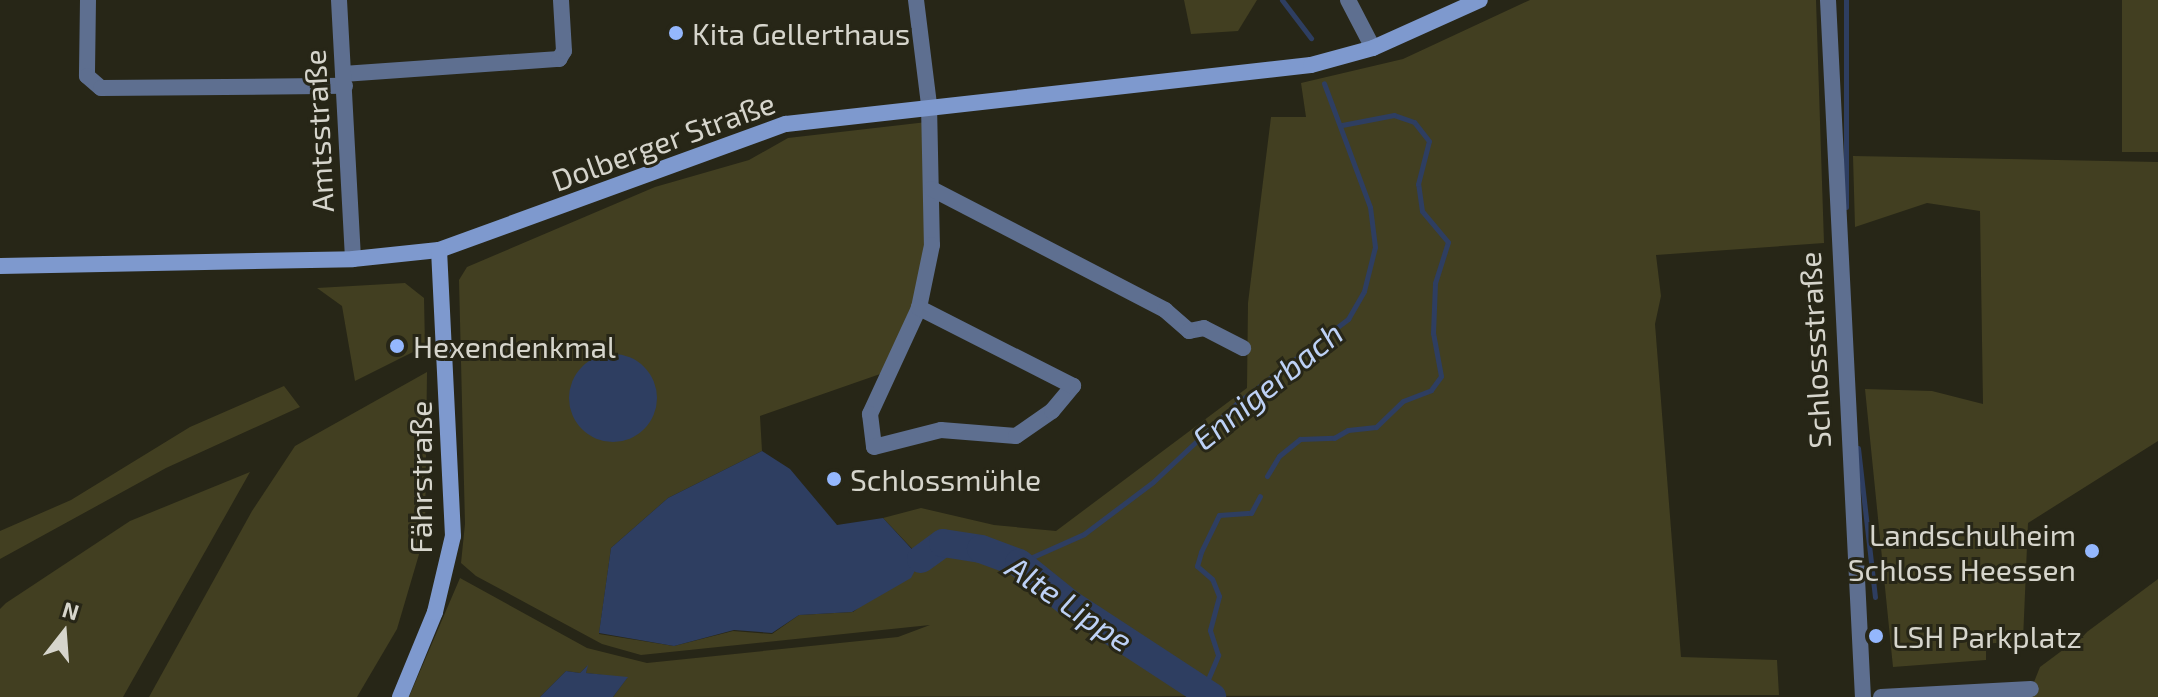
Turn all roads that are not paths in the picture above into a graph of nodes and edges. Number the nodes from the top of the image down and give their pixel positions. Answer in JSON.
{"nodes":[{"id":1,"x":88,"y":0,"type":"edge"},
{"id":2,"x":339,"y":0,"type":"edge"},
{"id":3,"x":561,"y":0,"type":"edge"},
{"id":4,"x":916,"y":0,"type":"edge"},
{"id":5,"x":1348,"y":0,"type":"edge"},
{"id":6,"x":1480,"y":0,"type":"edge"},
{"id":7,"x":1828,"y":0,"type":"edge"},
{"id":8,"x":1373,"y":48,"type":"junction"},
{"id":9,"x":344,"y":80,"type":"junction"},
{"id":10,"x":929,"y":105,"type":"junction"},
{"id":11,"x":932,"y":189,"type":"junction"},
{"id":12,"x":439,"y":250,"type":"junction"},
{"id":13,"x":353,"y":259,"type":"junction"},
{"id":14,"x":0,"y":266,"type":"edge"},
{"id":15,"x":919,"y":308,"type":"junction"},
{"id":16,"x":1243,"y":348,"type":"dead end"},
{"id":17,"x":2031,"y":689,"type":"dead end"},
{"id":18,"x":400,"y":697,"type":"edge"},
{"id":19,"x":1863,"y":697,"type":"edge"},
{"id":20,"x":1881,"y":697,"type":"edge"}],
"edges":[{"from":1,"to":9,"type":"street"},
{"from":2,"to":9,"type":"street","name":"Amtsstraße"},
{"from":3,"to":9,"type":"street"},
{"from":4,"to":10,"type":"street"},
{"from":5,"to":8,"type":"street"},
{"from":6,"to":8,"type":"main road","name":"Dolberger Straße"},
{"from":7,"to":19,"type":"street","name":"Schlossstraße"},
{"from":8,"to":10,"type":"main road","name":"Dolberger Straße"},
{"from":9,"to":13,"type":"street","name":"Amtsstraße"},
{"from":10,"to":11,"type":"street"},
{"from":10,"to":12,"type":"main road","name":"Dolberger Straße"},
{"from":11,"to":15,"type":"street"},
{"from":11,"to":16,"type":"street"},
{"from":12,"to":13,"type":"main road","name":"Dolberger Straße"},
{"from":12,"to":18,"type":"main road","name":"Fährstraße"},
{"from":13,"to":14,"type":"main road","name":"Dolberger Straße"},
{"from":15,"to":15,"type":"street"},
{"from":17,"to":20,"type":"street"}]}
